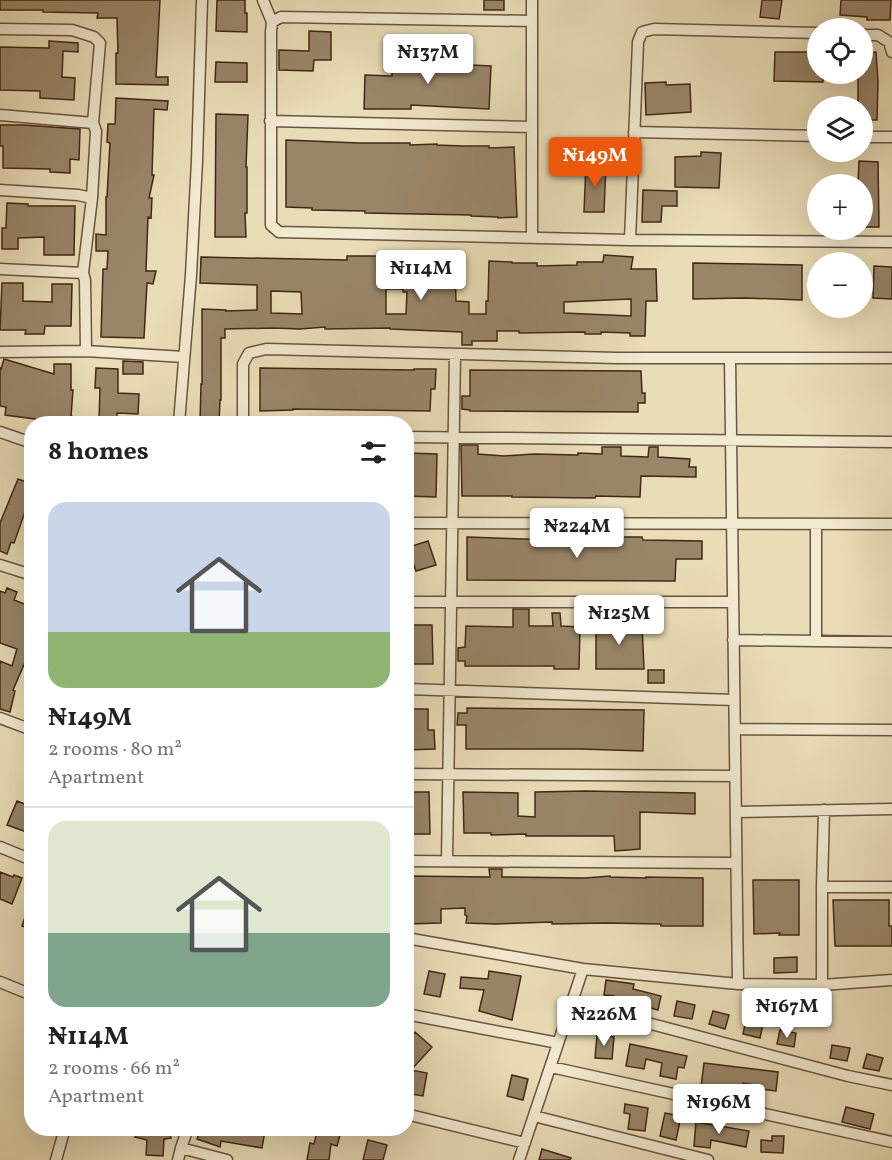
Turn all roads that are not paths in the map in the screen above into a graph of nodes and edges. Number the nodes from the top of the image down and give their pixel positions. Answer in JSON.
{"nodes":[{"id":1,"x":201,"y":0,"type":"edge"},
{"id":2,"x":263,"y":0,"type":"edge"},
{"id":3,"x":532,"y":0,"type":"edge"},
{"id":4,"x":532,"y":21,"type":"junction"},
{"id":5,"x":272,"y":22,"type":"junction"},
{"id":6,"x":0,"y":28,"type":"edge"},
{"id":7,"x":807,"y":33,"type":"edge"},
{"id":8,"x":873,"y":35,"type":"edge"},
{"id":9,"x":892,"y":52,"type":"edge"},
{"id":10,"x":0,"y":115,"type":"edge"},
{"id":11,"x":270,"y":121,"type":"junction"},
{"id":12,"x":93,"y":123,"type":"junction"},
{"id":13,"x":532,"y":127,"type":"junction"},
{"id":14,"x":634,"y":132,"type":"junction"},
{"id":15,"x":807,"y":136,"type":"edge"},
{"id":16,"x":873,"y":137,"type":"edge"},
{"id":17,"x":892,"y":137,"type":"edge"},
{"id":18,"x":0,"y":190,"type":"edge"},
{"id":19,"x":92,"y":198,"type":"junction"},
{"id":20,"x":532,"y":237,"type":"junction"},
{"id":21,"x":630,"y":240,"type":"junction"},
{"id":22,"x":892,"y":242,"type":"edge"},
{"id":23,"x":0,"y":269,"type":"edge"},
{"id":24,"x":83,"y":273,"type":"junction"},
{"id":25,"x":86,"y":351,"type":"junction"},
{"id":26,"x":0,"y":352,"type":"edge"},
{"id":27,"x":455,"y":354,"type":"junction"},
{"id":28,"x":184,"y":357,"type":"junction"},
{"id":29,"x":730,"y":358,"type":"junction"},
{"id":30,"x":892,"y":358,"type":"edge"},
{"id":31,"x":180,"y":416,"type":"edge"},
{"id":32,"x":243,"y":416,"type":"edge"},
{"id":33,"x":0,"y":432,"type":"edge"},
{"id":34,"x":414,"y":436,"type":"edge"},
{"id":35,"x":453,"y":436,"type":"junction"},
{"id":36,"x":731,"y":439,"type":"junction"},
{"id":37,"x":24,"y":440,"type":"edge"},
{"id":38,"x":892,"y":442,"type":"edge"},
{"id":39,"x":414,"y":523,"type":"edge"},
{"id":40,"x":452,"y":524,"type":"junction"},
{"id":41,"x":816,"y":524,"type":"junction"},
{"id":42,"x":892,"y":524,"type":"edge"},
{"id":43,"x":732,"y":525,"type":"junction"},
{"id":44,"x":0,"y":565,"type":"edge"},
{"id":45,"x":24,"y":572,"type":"edge"},
{"id":46,"x":414,"y":602,"type":"edge"},
{"id":47,"x":451,"y":602,"type":"junction"},
{"id":48,"x":733,"y":602,"type":"junction"},
{"id":49,"x":733,"y":640,"type":"junction"},
{"id":50,"x":816,"y":641,"type":"junction"},
{"id":51,"x":892,"y":642,"type":"edge"},
{"id":52,"x":414,"y":690,"type":"edge"},
{"id":53,"x":450,"y":690,"type":"junction"},
{"id":54,"x":734,"y":700,"type":"junction"},
{"id":55,"x":0,"y":718,"type":"edge"},
{"id":56,"x":24,"y":727,"type":"edge"},
{"id":57,"x":735,"y":729,"type":"junction"},
{"id":58,"x":892,"y":730,"type":"edge"},
{"id":59,"x":414,"y":774,"type":"edge"},
{"id":60,"x":448,"y":774,"type":"junction"},
{"id":61,"x":735,"y":776,"type":"junction"},
{"id":62,"x":892,"y":809,"type":"edge"},
{"id":63,"x":824,"y":810,"type":"junction"},
{"id":64,"x":736,"y":812,"type":"junction"},
{"id":65,"x":0,"y":847,"type":"edge"},
{"id":66,"x":24,"y":857,"type":"edge"},
{"id":67,"x":414,"y":861,"type":"edge"},
{"id":68,"x":447,"y":861,"type":"junction"},
{"id":69,"x":736,"y":863,"type":"junction"},
{"id":70,"x":822,"y":886,"type":"junction"},
{"id":71,"x":892,"y":887,"type":"edge"},
{"id":72,"x":414,"y":939,"type":"edge"},
{"id":73,"x":583,"y":969,"type":"junction"},
{"id":74,"x":892,"y":980,"type":"edge"},
{"id":75,"x":0,"y":982,"type":"edge"},
{"id":76,"x":738,"y":984,"type":"junction"},
{"id":77,"x":822,"y":985,"type":"junction"},
{"id":78,"x":24,"y":992,"type":"edge"},
{"id":79,"x":572,"y":1003,"type":"junction"},
{"id":80,"x":414,"y":1016,"type":"edge"},
{"id":81,"x":558,"y":1043,"type":"junction"},
{"id":82,"x":550,"y":1067,"type":"junction"},
{"id":83,"x":892,"y":1085,"type":"edge"},
{"id":84,"x":414,"y":1116,"type":"edge"},
{"id":85,"x":534,"y":1116,"type":"junction"},
{"id":86,"x":63,"y":1136,"type":"edge"},
{"id":87,"x":186,"y":1136,"type":"edge"},
{"id":88,"x":892,"y":1142,"type":"edge"},
{"id":89,"x":525,"y":1143,"type":"junction"},
{"id":90,"x":182,"y":1148,"type":"junction"},
{"id":91,"x":56,"y":1160,"type":"edge"},
{"id":92,"x":178,"y":1160,"type":"edge"},
{"id":93,"x":227,"y":1160,"type":"edge"},
{"id":94,"x":519,"y":1160,"type":"edge"},
{"id":95,"x":708,"y":1160,"type":"edge"}],
"edges":[{"from":1,"to":28,"type":"street"},
{"from":2,"to":5,"type":"street"},
{"from":3,"to":4,"type":"street"},
{"from":4,"to":5,"type":"street"},
{"from":4,"to":13,"type":"street"},
{"from":5,"to":11,"type":"street"},
{"from":6,"to":12,"type":"street"},
{"from":7,"to":14,"type":"street"},
{"from":8,"to":9,"type":"street"},
{"from":10,"to":12,"type":"street"},
{"from":11,"to":13,"type":"street"},
{"from":11,"to":20,"type":"street"},
{"from":12,"to":19,"type":"street"},
{"from":13,"to":20,"type":"street"},
{"from":14,"to":15,"type":"street"},
{"from":14,"to":21,"type":"street"},
{"from":16,"to":17,"type":"street"},
{"from":18,"to":19,"type":"street"},
{"from":19,"to":24,"type":"street"},
{"from":20,"to":21,"type":"street"},
{"from":21,"to":22,"type":"street"},
{"from":23,"to":24,"type":"street"},
{"from":24,"to":25,"type":"street"},
{"from":25,"to":26,"type":"street"},
{"from":25,"to":28,"type":"street"},
{"from":27,"to":29,"type":"street"},
{"from":27,"to":32,"type":"street"},
{"from":27,"to":35,"type":"street"},
{"from":28,"to":31,"type":"street"},
{"from":29,"to":30,"type":"street"},
{"from":29,"to":36,"type":"street"},
{"from":33,"to":37,"type":"street"},
{"from":34,"to":35,"type":"street"},
{"from":35,"to":36,"type":"street"},
{"from":35,"to":40,"type":"street"},
{"from":36,"to":38,"type":"street"},
{"from":36,"to":43,"type":"street"},
{"from":39,"to":40,"type":"street"},
{"from":40,"to":43,"type":"street"},
{"from":40,"to":47,"type":"street"},
{"from":41,"to":42,"type":"street"},
{"from":41,"to":43,"type":"street"},
{"from":41,"to":50,"type":"street"},
{"from":43,"to":48,"type":"street"},
{"from":44,"to":45,"type":"street"},
{"from":46,"to":47,"type":"street"},
{"from":47,"to":48,"type":"street"},
{"from":47,"to":53,"type":"street"},
{"from":48,"to":49,"type":"street"},
{"from":49,"to":50,"type":"street"},
{"from":49,"to":54,"type":"street"},
{"from":50,"to":51,"type":"street"},
{"from":52,"to":53,"type":"street"},
{"from":53,"to":54,"type":"street"},
{"from":53,"to":60,"type":"street"},
{"from":54,"to":57,"type":"street"},
{"from":55,"to":56,"type":"street"},
{"from":57,"to":58,"type":"street"},
{"from":57,"to":61,"type":"street"},
{"from":59,"to":60,"type":"street"},
{"from":60,"to":61,"type":"street"},
{"from":60,"to":68,"type":"street"},
{"from":61,"to":64,"type":"street"},
{"from":62,"to":63,"type":"street"},
{"from":63,"to":64,"type":"street"},
{"from":63,"to":70,"type":"street"},
{"from":64,"to":69,"type":"street"},
{"from":65,"to":66,"type":"street"},
{"from":67,"to":68,"type":"street"},
{"from":68,"to":69,"type":"street"},
{"from":69,"to":76,"type":"street"},
{"from":70,"to":71,"type":"street"},
{"from":70,"to":77,"type":"street"},
{"from":72,"to":73,"type":"street"},
{"from":73,"to":76,"type":"street"},
{"from":73,"to":79,"type":"street"},
{"from":74,"to":77,"type":"street"},
{"from":75,"to":78,"type":"street"},
{"from":76,"to":77,"type":"street"},
{"from":79,"to":81,"type":"street"},
{"from":79,"to":83,"type":"street"},
{"from":80,"to":81,"type":"street"},
{"from":81,"to":82,"type":"street"},
{"from":82,"to":85,"type":"street"},
{"from":82,"to":88,"type":"street"},
{"from":84,"to":89,"type":"street"},
{"from":85,"to":89,"type":"street"},
{"from":85,"to":95,"type":"street"},
{"from":86,"to":91,"type":"street"},
{"from":87,"to":90,"type":"street"},
{"from":89,"to":94,"type":"street"},
{"from":90,"to":92,"type":"street"},
{"from":90,"to":93,"type":"street"}]}
